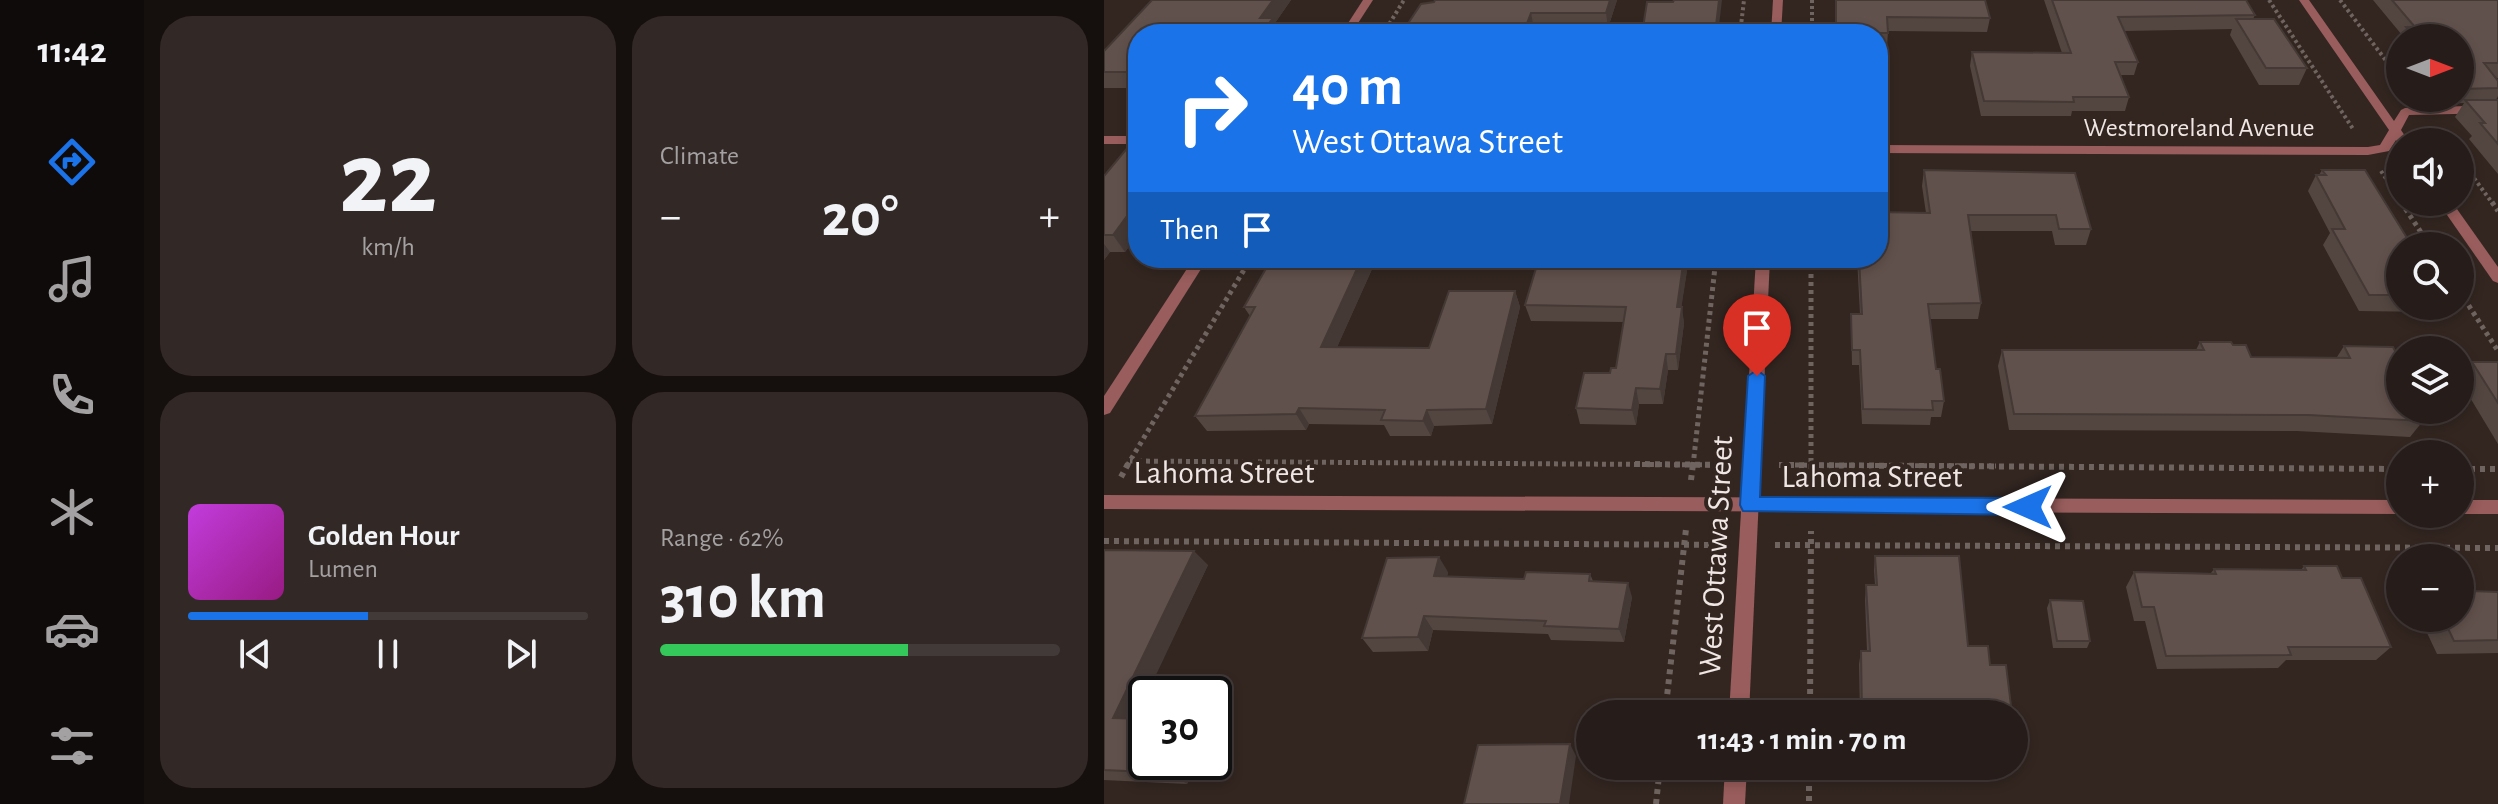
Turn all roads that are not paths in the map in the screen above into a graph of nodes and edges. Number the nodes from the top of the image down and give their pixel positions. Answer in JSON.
{"nodes":[{"id":1,"x":1368,"y":0,"type":"edge"},
{"id":2,"x":1778,"y":0,"type":"edge"},
{"id":3,"x":2304,"y":0,"type":"edge"},
{"id":4,"x":1352,"y":24,"type":"edge"},
{"id":5,"x":1777,"y":24,"type":"edge"},
{"id":6,"x":2498,"y":109,"type":"edge"},
{"id":7,"x":2393,"y":128,"type":"edge"},
{"id":8,"x":2401,"y":128,"type":"edge"},
{"id":9,"x":1104,"y":140,"type":"edge"},
{"id":10,"x":1128,"y":140,"type":"edge"},
{"id":11,"x":2386,"y":147,"type":"edge"},
{"id":12,"x":1888,"y":149,"type":"edge"},
{"id":13,"x":2455,"y":216,"type":"edge"},
{"id":14,"x":1195,"y":268,"type":"edge"},
{"id":15,"x":1762,"y":268,"type":"edge"},
{"id":16,"x":2498,"y":278,"type":"edge"},
{"id":17,"x":1104,"y":409,"type":"edge"},
{"id":18,"x":1105,"y":502,"type":"edge"},
{"id":19,"x":1750,"y":505,"type":"junction"},
{"id":20,"x":2386,"y":507,"type":"edge"},
{"id":21,"x":2474,"y":507,"type":"edge"},
{"id":22,"x":2498,"y":507,"type":"edge"},
{"id":23,"x":1740,"y":700,"type":"edge"},
{"id":24,"x":1735,"y":780,"type":"edge"},
{"id":25,"x":1734,"y":804,"type":"edge"}],
"edges":[{"from":1,"to":4,"type":"street"},
{"from":2,"to":5,"type":"street"},
{"from":3,"to":7,"type":"street"},
{"from":6,"to":8,"type":"street"},
{"from":9,"to":10,"type":"street"},
{"from":11,"to":12,"type":"street","name":"Westmoreland Avenue"},
{"from":13,"to":16,"type":"street"},
{"from":14,"to":17,"type":"street"},
{"from":15,"to":19,"type":"street","name":"West Ottawa Street"},
{"from":18,"to":19,"type":"street","name":"Lahoma Street"},
{"from":19,"to":20,"type":"street","name":"Lahoma Street"},
{"from":19,"to":23,"type":"street","name":"West Ottawa Street"},
{"from":21,"to":22,"type":"street"},
{"from":24,"to":25,"type":"street"}]}
